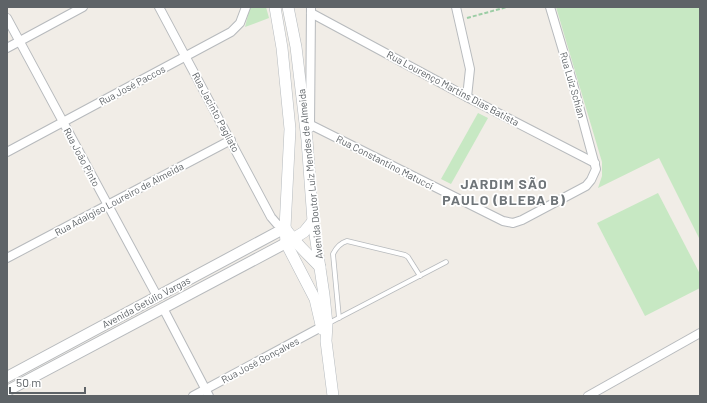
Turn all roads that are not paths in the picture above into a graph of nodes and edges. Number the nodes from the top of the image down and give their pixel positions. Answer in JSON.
{"nodes":[{"id":1,"x":83,"y":7,"type":"edge"},
{"id":2,"x":159,"y":7,"type":"edge"},
{"id":3,"x":246,"y":7,"type":"edge"},
{"id":4,"x":275,"y":7,"type":"edge"},
{"id":5,"x":288,"y":7,"type":"edge"},
{"id":6,"x":456,"y":7,"type":"edge"},
{"id":7,"x":550,"y":7,"type":"edge"},
{"id":8,"x":311,"y":10,"type":"edge"},
{"id":9,"x":7,"y":18,"type":"edge"},
{"id":10,"x":19,"y":41,"type":"junction"},
{"id":11,"x":7,"y":48,"type":"edge"},
{"id":12,"x":186,"y":56,"type":"junction"},
{"id":13,"x":467,"y":97,"type":"junction"},
{"id":14,"x":307,"y":103,"type":"junction"},
{"id":15,"x":64,"y":122,"type":"junction"},
{"id":16,"x":311,"y":124,"type":"junction"},
{"id":17,"x":230,"y":140,"type":"junction"},
{"id":18,"x":307,"y":140,"type":"junction"},
{"id":19,"x":7,"y":152,"type":"edge"},
{"id":20,"x":595,"y":162,"type":"junction"},
{"id":21,"x":108,"y":205,"type":"junction"},
{"id":22,"x":286,"y":214,"type":"junction"},
{"id":23,"x":271,"y":217,"type":"junction"},
{"id":24,"x":313,"y":221,"type":"junction"},
{"id":25,"x":285,"y":228,"type":"junction"},
{"id":26,"x":289,"y":242,"type":"junction"},
{"id":27,"x":7,"y":258,"type":"edge"},
{"id":28,"x":446,"y":262,"type":"dead end"},
{"id":29,"x":320,"y":267,"type":"junction"},
{"id":30,"x":420,"y":276,"type":"junction"},
{"id":31,"x":157,"y":296,"type":"junction"},
{"id":32,"x":163,"y":308,"type":"junction"},
{"id":33,"x":339,"y":318,"type":"junction"},
{"id":34,"x":324,"y":326,"type":"junction"},
{"id":35,"x":700,"y":333,"type":"edge"},
{"id":36,"x":7,"y":377,"type":"edge"},
{"id":37,"x":7,"y":391,"type":"edge"},
{"id":38,"x":207,"y":393,"type":"edge"},
{"id":39,"x":193,"y":396,"type":"edge"},
{"id":40,"x":333,"y":396,"type":"edge"},
{"id":41,"x":588,"y":396,"type":"edge"}],
"edges":[{"from":1,"to":10,"type":"street"},
{"from":2,"to":12,"type":"street","name":"Rua Jacinto Pagliato"},
{"from":3,"to":12,"type":"street","name":"Rua José Paccos"},
{"from":4,"to":22,"type":"main road","name":"Avenida Doutor Luiz Mendes de Almeida"},
{"from":5,"to":14,"type":"main road","name":"Avenida Doutor Luiz Mendes de Almeida"},
{"from":6,"to":13,"type":"street"},
{"from":7,"to":20,"type":"street","name":"Rua Luiz Schian"},
{"from":8,"to":13,"type":"street","name":"Rua Lourenço Martins Dias Batista"},
{"from":8,"to":14,"type":"street"},
{"from":9,"to":10,"type":"street","name":"Rua João Pinto"},
{"from":10,"to":11,"type":"street"},
{"from":10,"to":15,"type":"street","name":"Rua João Pinto"},
{"from":12,"to":15,"type":"street","name":"Rua José Paccos"},
{"from":12,"to":17,"type":"street","name":"Rua Jacinto Pagliato"},
{"from":13,"to":20,"type":"street","name":"Rua Lourenço Martins Dias Batista"},
{"from":14,"to":16,"type":"street"},
{"from":14,"to":18,"type":"main road","name":"Avenida Doutor Luiz Mendes de Almeida"},
{"from":15,"to":19,"type":"street","name":"Rua José Paccos"},
{"from":15,"to":21,"type":"street","name":"Rua João Pinto"},
{"from":16,"to":18,"type":"street"},
{"from":16,"to":20,"type":"street","name":"Rua Constantino Matucci"},
{"from":17,"to":21,"type":"street","name":"Rua Adalgiso Loureiro de Almeida"},
{"from":17,"to":23,"type":"street","name":"Rua Jacinto Pagliato"},
{"from":18,"to":24,"type":"main road","name":"Avenida Doutor Luiz Mendes de Almeida"},
{"from":21,"to":27,"type":"street","name":"Rua Adalgiso Loureiro de Almeida"},
{"from":21,"to":31,"type":"street","name":"Rua João Pinto"},
{"from":22,"to":23,"type":"street"},
{"from":22,"to":25,"type":"main road","name":"Avenida Doutor Luiz Mendes de Almeida"},
{"from":23,"to":25,"type":"street","name":"Rua Jacinto Pagliato"},
{"from":24,"to":26,"type":"main road"},
{"from":24,"to":29,"type":"main road","name":"Avenida Doutor Luiz Mendes de Almeida"},
{"from":25,"to":26,"type":"main road","name":"Avenida Doutor Luiz Mendes de Almeida"},
{"from":25,"to":31,"type":"street","name":"Avenida Getúlio Vargas"},
{"from":26,"to":29,"type":"main road"},
{"from":26,"to":32,"type":"street","name":"Avenida Getúlio Vargas"},
{"from":26,"to":34,"type":"main road","name":"Avenida Doutor Luiz Mendes de Almeida"},
{"from":28,"to":30,"type":"lane"},
{"from":29,"to":34,"type":"main road","name":"Avenida Doutor Luiz Mendes de Almeida"},
{"from":30,"to":33,"type":"lane"},
{"from":30,"to":33,"type":"lane"},
{"from":31,"to":32,"type":"street"},
{"from":31,"to":36,"type":"street","name":"Avenida Getúlio Vargas"},
{"from":32,"to":37,"type":"street","name":"Avenida Getúlio Vargas"},
{"from":32,"to":38,"type":"street"},
{"from":33,"to":34,"type":"lane"},
{"from":34,"to":38,"type":"street","name":"Rua José Gonçalves"},
{"from":34,"to":40,"type":"main road","name":"Avenida Doutor Luiz Mendes de Almeida"},
{"from":35,"to":41,"type":"street"},
{"from":38,"to":39,"type":"street","name":"Rua José Gonçalves"}]}
